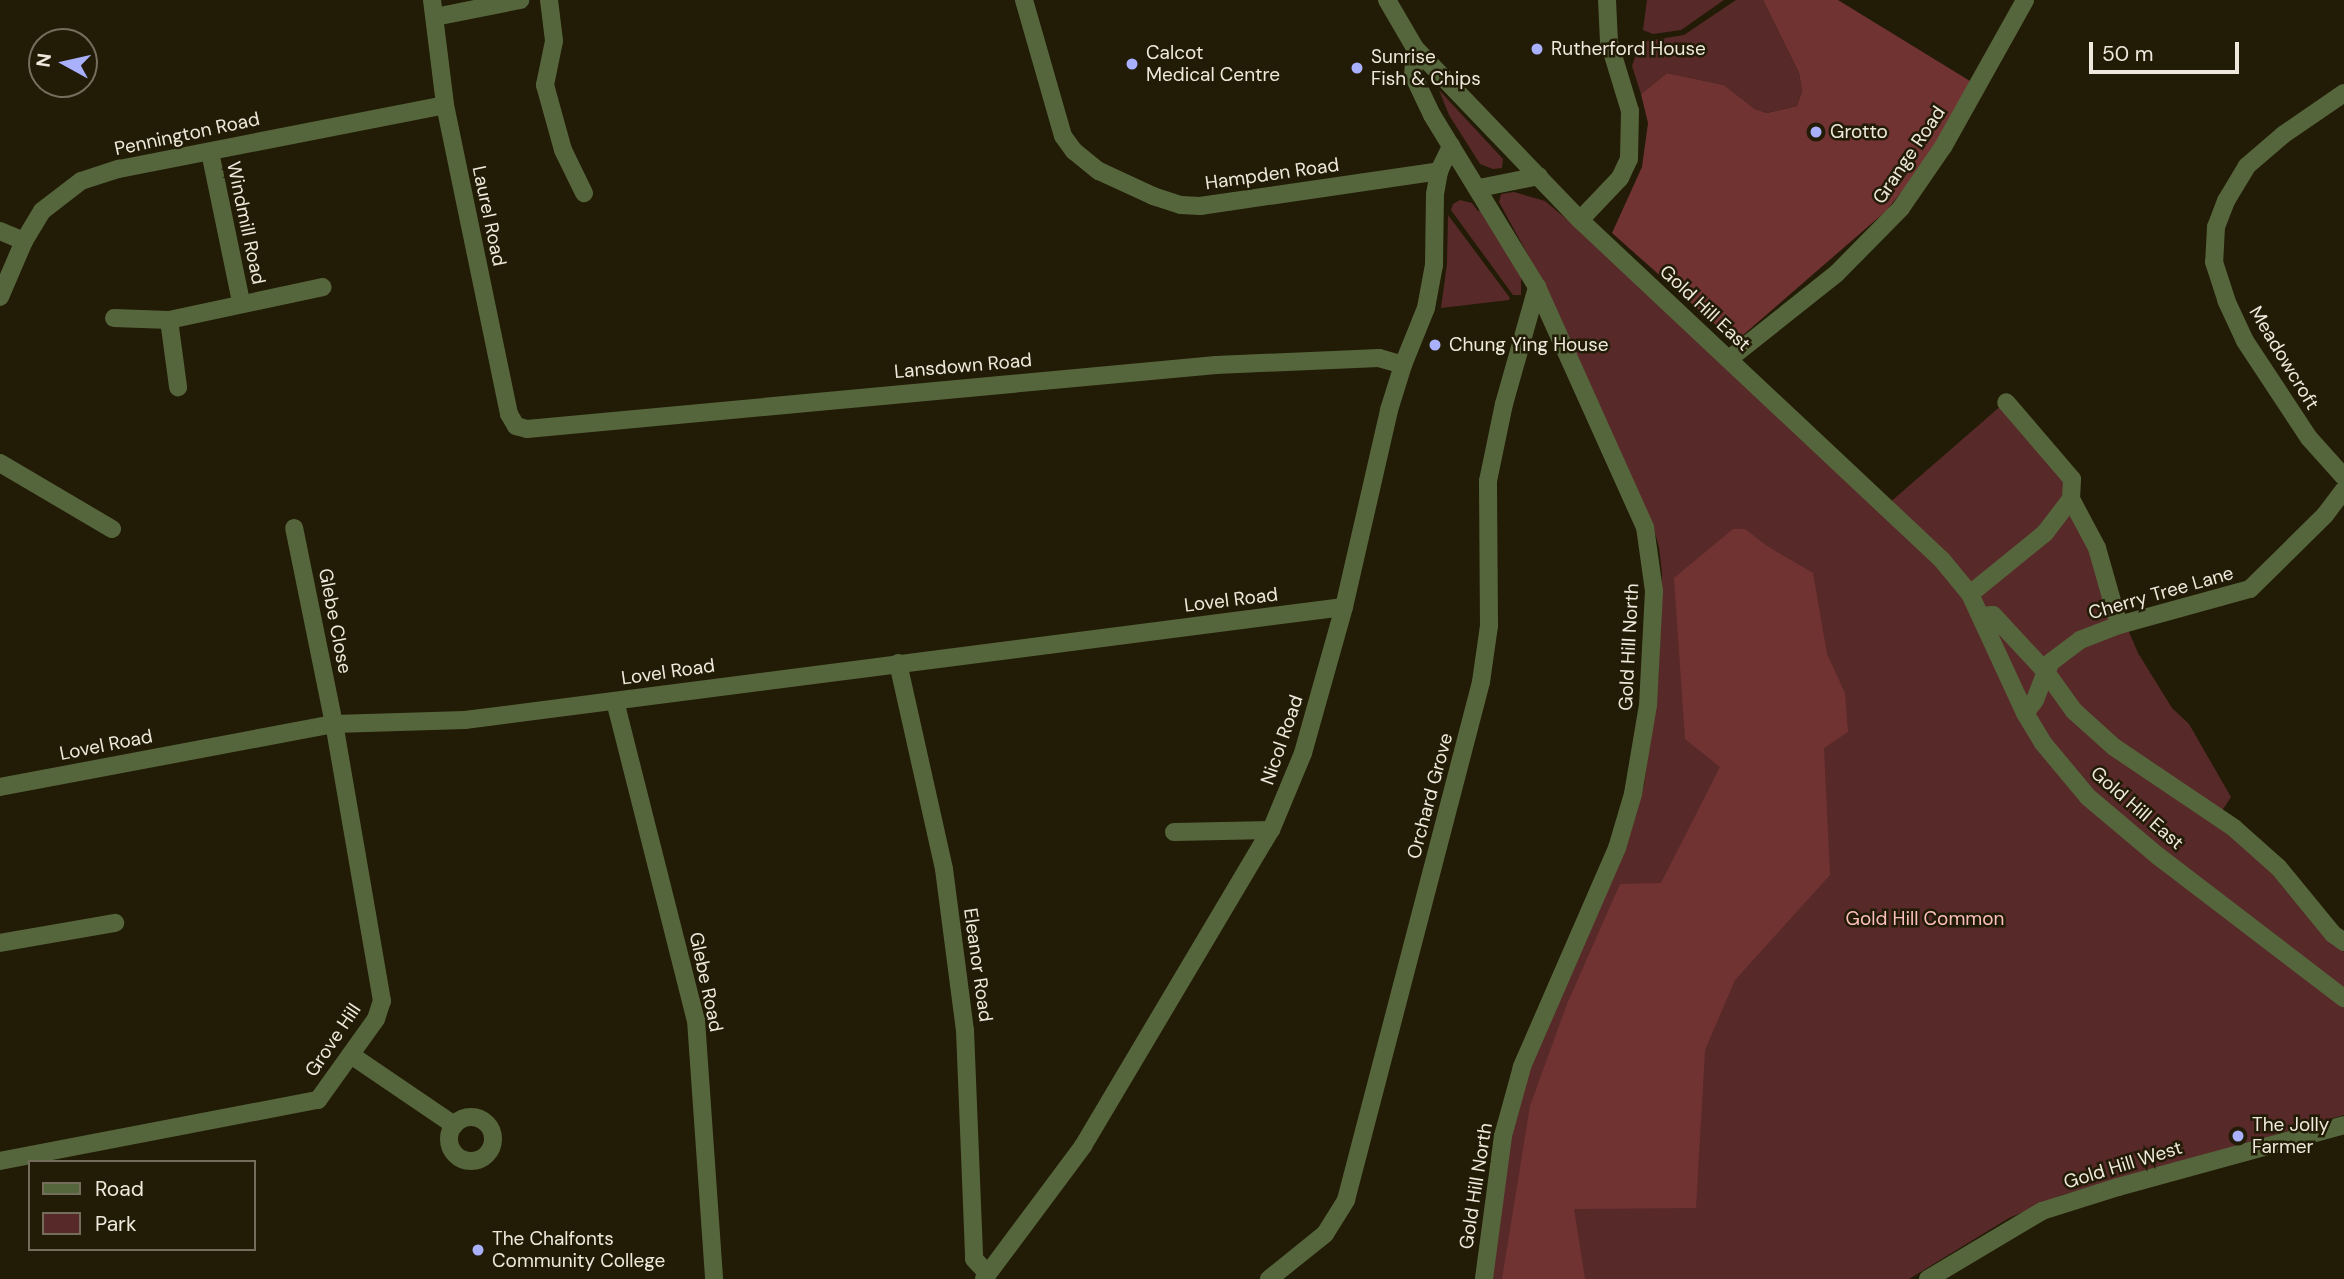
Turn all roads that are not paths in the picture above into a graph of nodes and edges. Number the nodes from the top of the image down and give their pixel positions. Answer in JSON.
{"nodes":[{"id":1,"x":520,"y":0,"type":"edge"},
{"id":2,"x":549,"y":0,"type":"edge"},
{"id":3,"x":1024,"y":0,"type":"edge"},
{"id":4,"x":1387,"y":0,"type":"edge"},
{"id":5,"x":1607,"y":0,"type":"edge"},
{"id":6,"x":2025,"y":0,"type":"edge"},
{"id":7,"x":433,"y":9,"type":"edge"},
{"id":8,"x":1415,"y":48,"type":"junction"},
{"id":9,"x":2344,"y":93,"type":"edge"},
{"id":10,"x":445,"y":105,"type":"junction"},
{"id":11,"x":1451,"y":146,"type":"junction"},
{"id":12,"x":210,"y":152,"type":"junction"},
{"id":13,"x":1439,"y":171,"type":"junction"},
{"id":14,"x":1539,"y":176,"type":"junction"},
{"id":15,"x":1479,"y":188,"type":"junction"},
{"id":16,"x":584,"y":193,"type":"dead end"},
{"id":17,"x":1580,"y":220,"type":"junction"},
{"id":18,"x":0,"y":231,"type":"edge"},
{"id":19,"x":23,"y":241,"type":"junction"},
{"id":20,"x":323,"y":287,"type":"dead end"},
{"id":21,"x":1537,"y":287,"type":"junction"},
{"id":22,"x":0,"y":297,"type":"edge"},
{"id":23,"x":241,"y":302,"type":"junction"},
{"id":24,"x":114,"y":318,"type":"dead end"},
{"id":25,"x":169,"y":320,"type":"junction"},
{"id":26,"x":1729,"y":359,"type":"junction"},
{"id":27,"x":1403,"y":365,"type":"junction"},
{"id":28,"x":178,"y":387,"type":"dead end"},
{"id":29,"x":2006,"y":402,"type":"dead end"},
{"id":30,"x":527,"y":429,"type":"joint"},
{"id":31,"x":0,"y":463,"type":"edge"},
{"id":32,"x":2344,"y":477,"type":"edge"},
{"id":33,"x":2344,"y":490,"type":"edge"},
{"id":34,"x":2071,"y":499,"type":"junction"},
{"id":35,"x":294,"y":528,"type":"dead end"},
{"id":36,"x":112,"y":529,"type":"dead end"},
{"id":37,"x":1970,"y":594,"type":"junction"},
{"id":38,"x":1344,"y":607,"type":"junction"},
{"id":39,"x":1982,"y":616,"type":"junction"},
{"id":40,"x":2119,"y":625,"type":"junction"},
{"id":41,"x":898,"y":663,"type":"junction"},
{"id":42,"x":2046,"y":671,"type":"junction"},
{"id":43,"x":615,"y":701,"type":"junction"},
{"id":44,"x":2025,"y":713,"type":"junction"},
{"id":45,"x":334,"y":724,"type":"junction"},
{"id":46,"x":0,"y":787,"type":"edge"},
{"id":47,"x":1271,"y":830,"type":"junction"},
{"id":48,"x":1174,"y":832,"type":"dead end"},
{"id":49,"x":116,"y":923,"type":"dead end"},
{"id":50,"x":2344,"y":942,"type":"edge"},
{"id":51,"x":0,"y":943,"type":"edge"},
{"id":52,"x":2344,"y":998,"type":"edge"},
{"id":53,"x":351,"y":1055,"type":"junction"},
{"id":54,"x":454,"y":1125,"type":"dead end"},
{"id":55,"x":2344,"y":1125,"type":"edge"},
{"id":56,"x":0,"y":1161,"type":"edge"},
{"id":57,"x":985,"y":1276,"type":"edge"},
{"id":58,"x":714,"y":1279,"type":"edge"},
{"id":59,"x":1269,"y":1279,"type":"edge"},
{"id":60,"x":1484,"y":1279,"type":"edge"},
{"id":61,"x":1928,"y":1279,"type":"edge"}],
"edges":[{"from":1,"to":7,"type":"street"},
{"from":2,"to":16,"type":"street"},
{"from":3,"to":13,"type":"street","name":"Hampden Road"},
{"from":4,"to":8,"type":"street"},
{"from":5,"to":17,"type":"street"},
{"from":6,"to":26,"type":"street","name":"Grange Road"},
{"from":7,"to":10,"type":"street","name":"Laurel Road"},
{"from":8,"to":11,"type":"street","name":"Gold Hill North"},
{"from":8,"to":14,"type":"street","name":"Gold Hill East"},
{"from":9,"to":32,"type":"street","name":"Meadowcroft"},
{"from":10,"to":12,"type":"street","name":"Pennington Road"},
{"from":10,"to":30,"type":"street","name":"Laurel Road"},
{"from":11,"to":13,"type":"street","name":"Nicol Road"},
{"from":11,"to":15,"type":"street","name":"Gold Hill North"},
{"from":12,"to":19,"type":"street","name":"Pennington Road"},
{"from":12,"to":23,"type":"street","name":"Windmill Road"},
{"from":13,"to":27,"type":"street","name":"Nicol Road"},
{"from":14,"to":15,"type":"street"},
{"from":14,"to":17,"type":"street","name":"Gold Hill East"},
{"from":15,"to":21,"type":"street","name":"Gold Hill North"},
{"from":17,"to":26,"type":"street","name":"Gold Hill East"},
{"from":18,"to":19,"type":"street"},
{"from":19,"to":22,"type":"street","name":"Pennington Road"},
{"from":20,"to":23,"type":"street","name":"Windmill Road"},
{"from":21,"to":59,"type":"street","name":"Orchard Grove"},
{"from":21,"to":60,"type":"street","name":"Gold Hill North"},
{"from":23,"to":25,"type":"street","name":"Windmill Road"},
{"from":24,"to":25,"type":"street","name":"Windmill Road"},
{"from":25,"to":28,"type":"street"},
{"from":26,"to":37,"type":"street","name":"Gold Hill East"},
{"from":27,"to":30,"type":"street","name":"Lansdown Road"},
{"from":27,"to":38,"type":"street","name":"Nicol Road"},
{"from":29,"to":34,"type":"street"},
{"from":31,"to":36,"type":"street"},
{"from":33,"to":40,"type":"street","name":"Cherry Tree Lane"},
{"from":34,"to":37,"type":"street"},
{"from":34,"to":40,"type":"street"},
{"from":35,"to":45,"type":"street","name":"Glebe Close"},
{"from":37,"to":39,"type":"street","name":"Gold Hill East"},
{"from":38,"to":41,"type":"street","name":"Lovel Road"},
{"from":38,"to":47,"type":"street","name":"Nicol Road"},
{"from":39,"to":42,"type":"street"},
{"from":39,"to":44,"type":"street","name":"Gold Hill East"},
{"from":40,"to":42,"type":"street","name":"Cherry Tree Lane"},
{"from":41,"to":43,"type":"street","name":"Lovel Road"},
{"from":41,"to":57,"type":"street","name":"Eleanor Road"},
{"from":42,"to":44,"type":"street","name":"Cherry Tree Lane"},
{"from":42,"to":50,"type":"street","name":"Gold Hill East"},
{"from":43,"to":45,"type":"street","name":"Lovel Road"},
{"from":43,"to":58,"type":"street","name":"Glebe Road"},
{"from":44,"to":52,"type":"street","name":"Gold Hill East"},
{"from":45,"to":46,"type":"street","name":"Lovel Road"},
{"from":45,"to":53,"type":"street","name":"Grove Hill"},
{"from":47,"to":48,"type":"street"},
{"from":47,"to":57,"type":"street","name":"Nicol Road"},
{"from":49,"to":51,"type":"street"},
{"from":53,"to":54,"type":"street"},
{"from":53,"to":56,"type":"street","name":"Grove Hill"},
{"from":55,"to":61,"type":"street","name":"Gold Hill West"}]}
